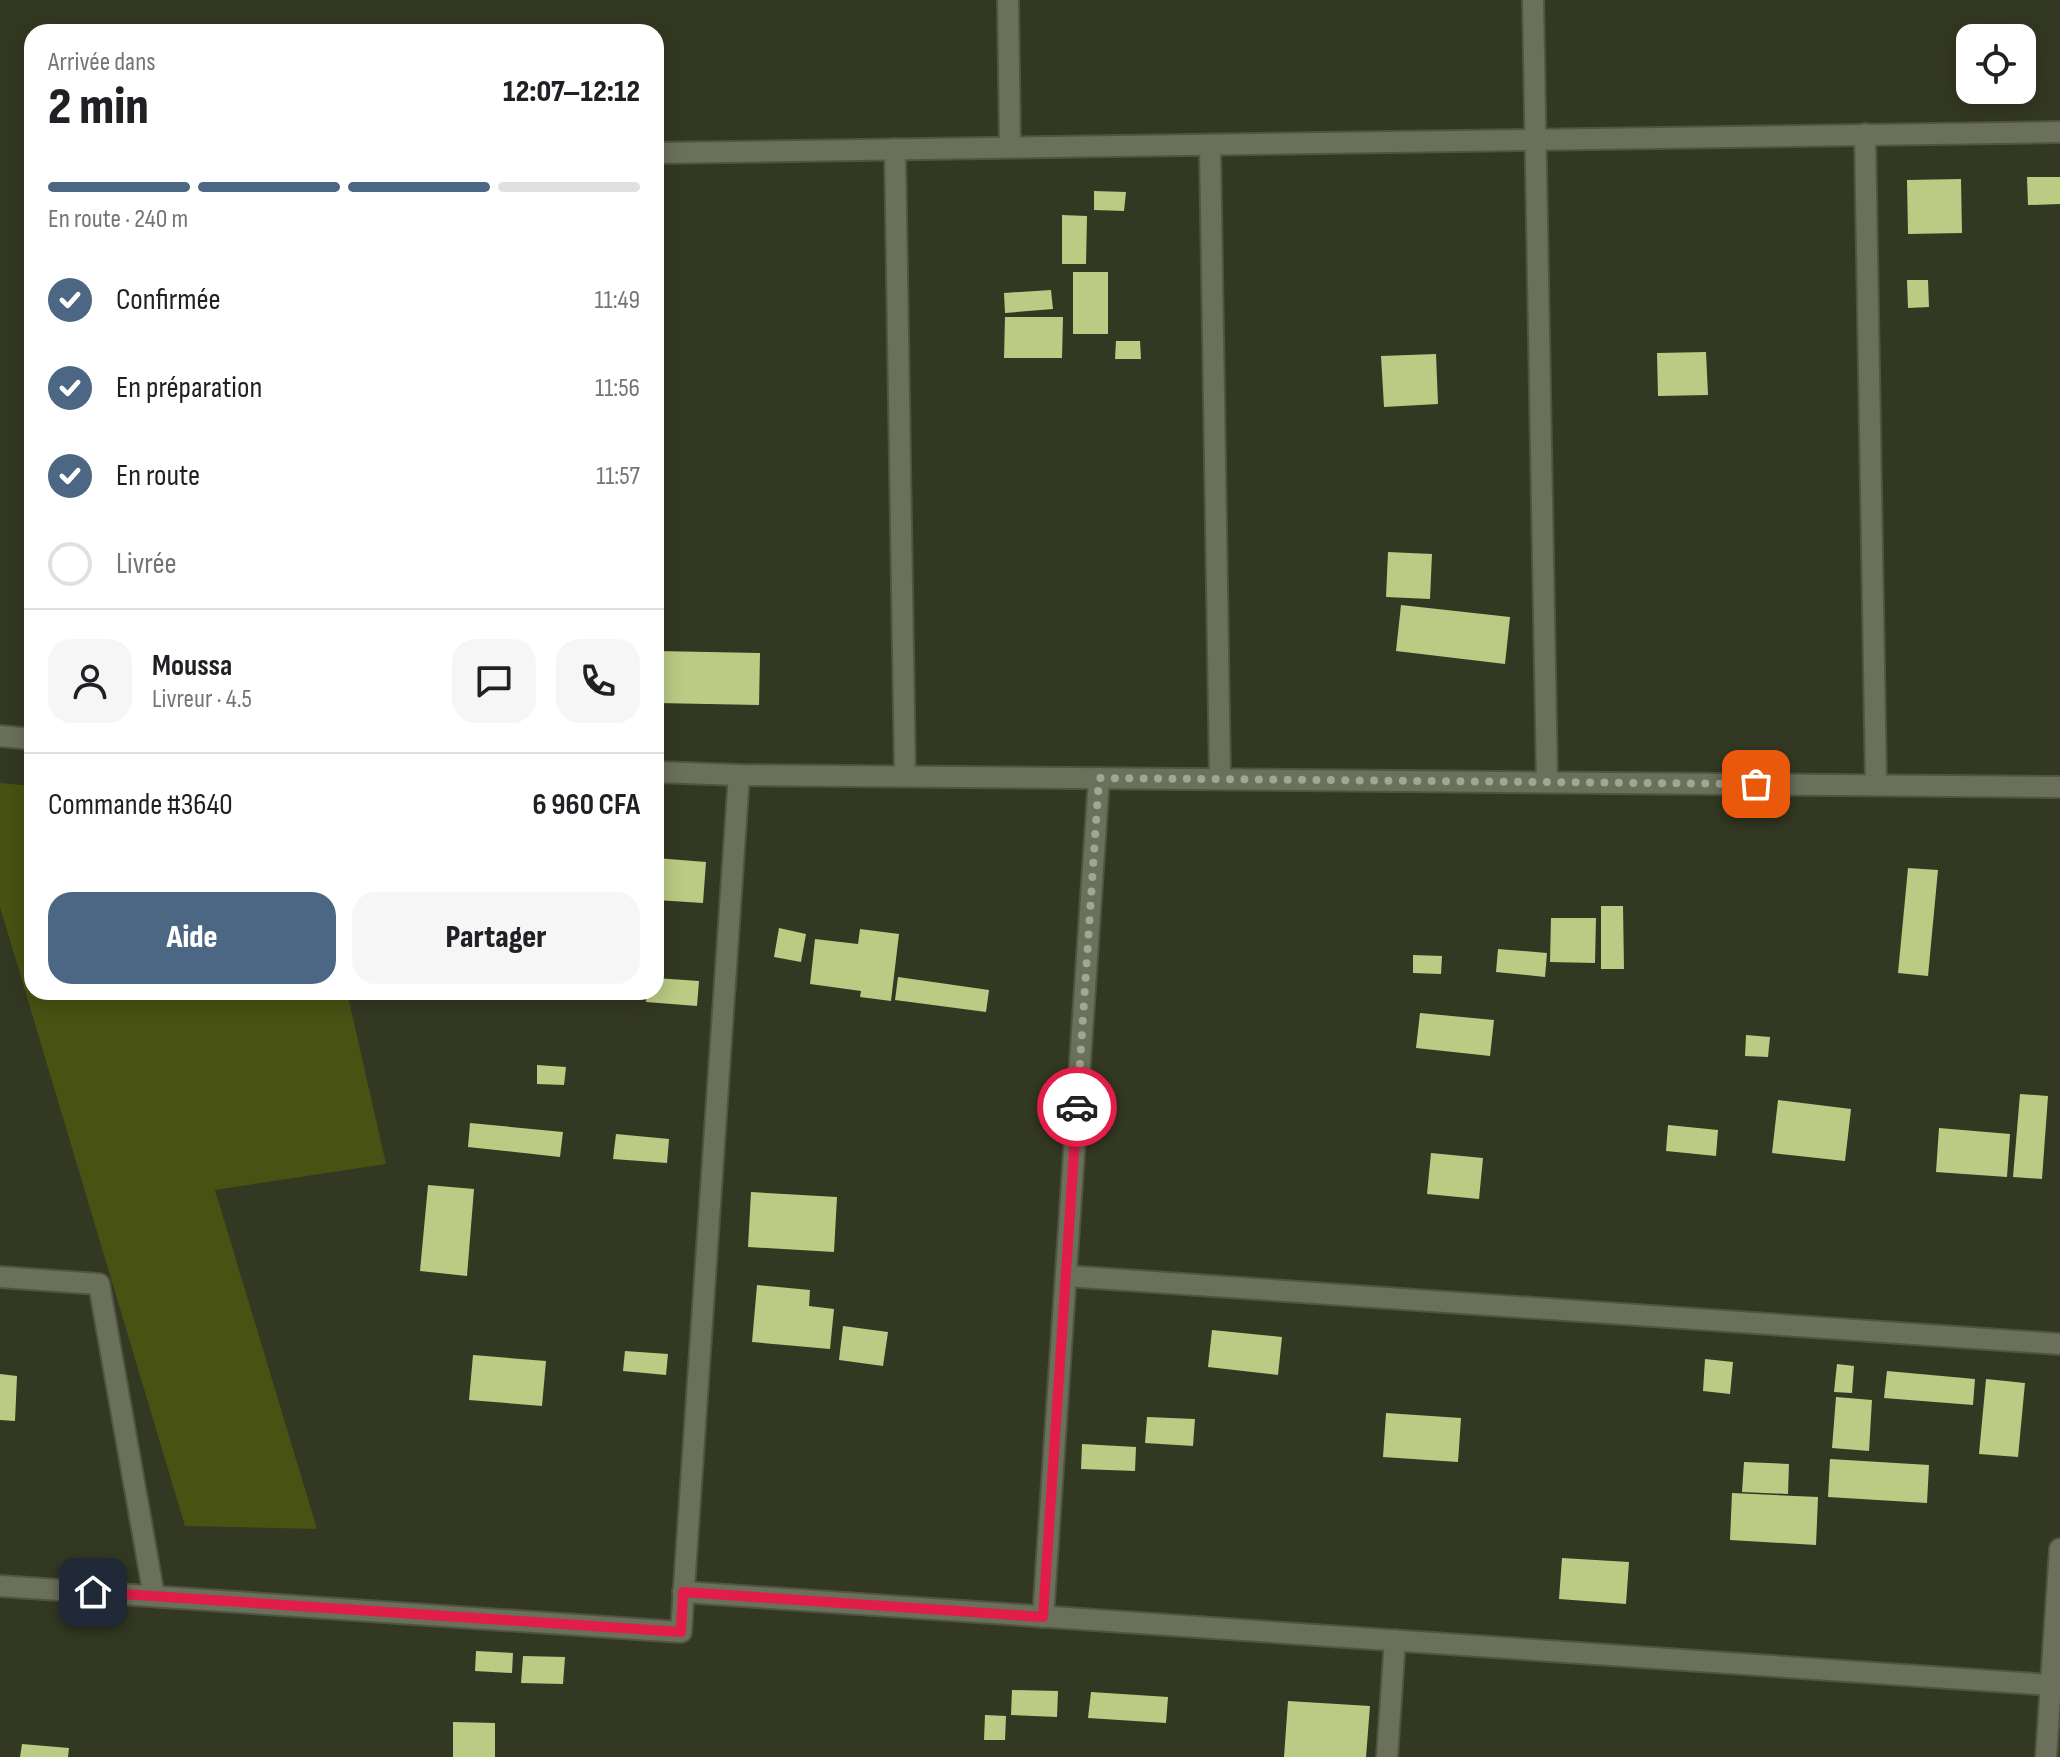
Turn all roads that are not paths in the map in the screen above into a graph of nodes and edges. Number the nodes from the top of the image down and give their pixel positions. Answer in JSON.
{"nodes":[{"id":1,"x":1008,"y":0,"type":"edge"},
{"id":2,"x":1533,"y":0,"type":"edge"},
{"id":3,"x":2060,"y":132,"type":"edge"},
{"id":4,"x":1865,"y":134,"type":"junction"},
{"id":5,"x":1536,"y":139,"type":"junction"},
{"id":6,"x":1210,"y":145,"type":"junction"},
{"id":7,"x":1010,"y":147,"type":"junction"},
{"id":8,"x":895,"y":149,"type":"junction"},
{"id":9,"x":664,"y":153,"type":"edge"},
{"id":10,"x":0,"y":736,"type":"edge"},
{"id":11,"x":24,"y":738,"type":"edge"},
{"id":12,"x":664,"y":772,"type":"edge"},
{"id":13,"x":739,"y":775,"type":"junction"},
{"id":14,"x":905,"y":776,"type":"junction"},
{"id":15,"x":1099,"y":778,"type":"junction"},
{"id":16,"x":1220,"y":779,"type":"junction"},
{"id":17,"x":1547,"y":782,"type":"junction"},
{"id":18,"x":1876,"y":785,"type":"junction"},
{"id":19,"x":2060,"y":787,"type":"edge"},
{"id":20,"x":1066,"y":1276,"type":"junction"},
{"id":21,"x":0,"y":1277,"type":"edge"},
{"id":22,"x":2060,"y":1344,"type":"edge"},
{"id":23,"x":2060,"y":1549,"type":"edge"},
{"id":24,"x":0,"y":1586,"type":"edge"},
{"id":25,"x":683,"y":1592,"type":"junction"},
{"id":26,"x":154,"y":1596,"type":"junction"},
{"id":27,"x":2058,"y":1604,"type":"edge"},
{"id":28,"x":1043,"y":1617,"type":"junction"},
{"id":29,"x":1395,"y":1640,"type":"junction"},
{"id":30,"x":2051,"y":1685,"type":"junction"},
{"id":31,"x":1387,"y":1757,"type":"edge"},
{"id":32,"x":2046,"y":1757,"type":"edge"}],
"edges":[{"from":1,"to":7,"type":"street"},
{"from":2,"to":5,"type":"street"},
{"from":3,"to":4,"type":"street"},
{"from":4,"to":5,"type":"street"},
{"from":4,"to":18,"type":"street"},
{"from":5,"to":6,"type":"street"},
{"from":5,"to":17,"type":"street"},
{"from":6,"to":7,"type":"street"},
{"from":6,"to":16,"type":"street"},
{"from":7,"to":8,"type":"street"},
{"from":8,"to":9,"type":"street"},
{"from":8,"to":14,"type":"street"},
{"from":10,"to":11,"type":"street"},
{"from":12,"to":13,"type":"street"},
{"from":13,"to":14,"type":"street"},
{"from":13,"to":25,"type":"street"},
{"from":14,"to":15,"type":"street"},
{"from":15,"to":16,"type":"street"},
{"from":15,"to":20,"type":"street"},
{"from":16,"to":17,"type":"street"},
{"from":17,"to":18,"type":"street"},
{"from":18,"to":19,"type":"street"},
{"from":20,"to":22,"type":"street"},
{"from":20,"to":28,"type":"street"},
{"from":21,"to":26,"type":"street"},
{"from":23,"to":27,"type":"street"},
{"from":24,"to":26,"type":"street"},
{"from":25,"to":26,"type":"street"},
{"from":25,"to":28,"type":"street"},
{"from":27,"to":30,"type":"street"},
{"from":28,"to":29,"type":"street"},
{"from":29,"to":30,"type":"street"},
{"from":29,"to":31,"type":"street"},
{"from":30,"to":32,"type":"street"}]}
